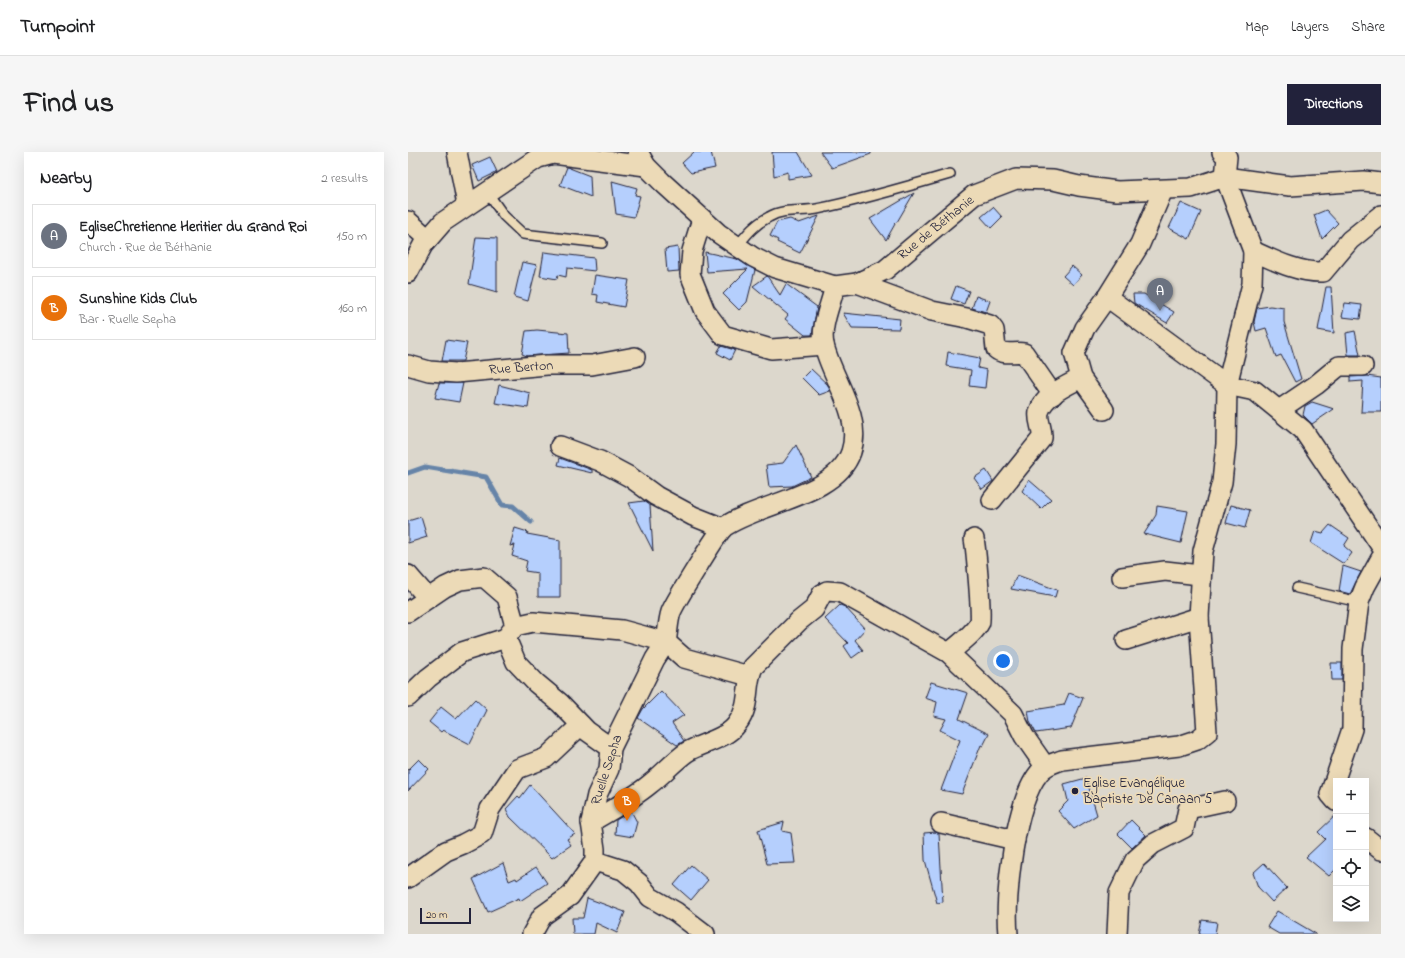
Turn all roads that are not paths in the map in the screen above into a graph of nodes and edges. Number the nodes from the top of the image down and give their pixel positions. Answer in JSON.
{"nodes":[{"id":1,"x":457,"y":152,"type":"edge"},
{"id":2,"x":1222,"y":152,"type":"edge"},
{"id":3,"x":642,"y":159,"type":"edge"},
{"id":4,"x":950,"y":174,"type":"dead end"},
{"id":5,"x":1225,"y":178,"type":"junction"},
{"id":6,"x":1381,"y":183,"type":"edge"},
{"id":7,"x":1163,"y":190,"type":"junction"},
{"id":8,"x":487,"y":192,"type":"junction"},
{"id":9,"x":467,"y":205,"type":"junction"},
{"id":10,"x":1381,"y":215,"type":"edge"},
{"id":11,"x":702,"y":219,"type":"junction"},
{"id":12,"x":408,"y":221,"type":"edge"},
{"id":13,"x":428,"y":239,"type":"junction"},
{"id":14,"x":602,"y":243,"type":"dead end"},
{"id":15,"x":738,"y":246,"type":"junction"},
{"id":16,"x":1253,"y":251,"type":"junction"},
{"id":17,"x":408,"y":273,"type":"edge"},
{"id":18,"x":857,"y":283,"type":"junction"},
{"id":19,"x":835,"y":286,"type":"junction"},
{"id":20,"x":1107,"y":297,"type":"junction"},
{"id":21,"x":824,"y":345,"type":"junction"},
{"id":22,"x":635,"y":357,"type":"dead end"},
{"id":23,"x":408,"y":365,"type":"edge"},
{"id":24,"x":1363,"y":366,"type":"dead end"},
{"id":25,"x":1081,"y":378,"type":"junction"},
{"id":26,"x":1227,"y":385,"type":"junction"},
{"id":27,"x":1053,"y":395,"type":"junction"},
{"id":28,"x":1104,"y":410,"type":"dead end"},
{"id":29,"x":1280,"y":410,"type":"junction"},
{"id":30,"x":560,"y":446,"type":"dead end"},
{"id":31,"x":992,"y":500,"type":"dead end"},
{"id":32,"x":723,"y":528,"type":"junction"},
{"id":33,"x":974,"y":539,"type":"dead end"},
{"id":34,"x":1381,"y":546,"type":"edge"},
{"id":35,"x":1381,"y":558,"type":"edge"},
{"id":36,"x":408,"y":575,"type":"edge"},
{"id":37,"x":1200,"y":575,"type":"junction"},
{"id":38,"x":1122,"y":577,"type":"dead end"},
{"id":39,"x":1297,"y":588,"type":"dead end"},
{"id":40,"x":428,"y":598,"type":"junction"},
{"id":41,"x":1359,"y":602,"type":"junction"},
{"id":42,"x":408,"y":612,"type":"edge"},
{"id":43,"x":1199,"y":617,"type":"junction"},
{"id":44,"x":510,"y":632,"type":"junction"},
{"id":45,"x":1126,"y":640,"type":"dead end"},
{"id":46,"x":666,"y":642,"type":"junction"},
{"id":47,"x":949,"y":653,"type":"junction"},
{"id":48,"x":749,"y":676,"type":"junction"},
{"id":49,"x":408,"y":697,"type":"edge"},
{"id":50,"x":581,"y":725,"type":"junction"},
{"id":51,"x":611,"y":748,"type":"junction"},
{"id":52,"x":1045,"y":766,"type":"junction"},
{"id":53,"x":1336,"y":778,"type":"edge"},
{"id":54,"x":1333,"y":785,"type":"edge"},
{"id":55,"x":1333,"y":798,"type":"edge"},
{"id":56,"x":1225,"y":800,"type":"dead end"},
{"id":57,"x":591,"y":822,"type":"junction"},
{"id":58,"x":941,"y":823,"type":"dead end"},
{"id":59,"x":1015,"y":840,"type":"junction"},
{"id":60,"x":1369,"y":840,"type":"edge"},
{"id":61,"x":1381,"y":850,"type":"edge"},
{"id":62,"x":595,"y":861,"type":"junction"},
{"id":63,"x":408,"y":878,"type":"edge"},
{"id":64,"x":532,"y":934,"type":"edge"},
{"id":65,"x":705,"y":934,"type":"edge"},
{"id":66,"x":1008,"y":934,"type":"edge"},
{"id":67,"x":1117,"y":934,"type":"edge"}],
"edges":[{"from":1,"to":9,"type":"street"},
{"from":2,"to":5,"type":"street"},
{"from":3,"to":8,"type":"street"},
{"from":3,"to":11,"type":"street","name":"Rue de Béthanie"},
{"from":4,"to":15,"type":"lane"},
{"from":5,"to":6,"type":"street","name":"Rue de Béthanie"},
{"from":5,"to":7,"type":"street","name":"Rue de Béthanie"},
{"from":5,"to":16,"type":"street"},
{"from":7,"to":18,"type":"street","name":"Rue de Béthanie"},
{"from":7,"to":20,"type":"street"},
{"from":8,"to":9,"type":"street"},
{"from":8,"to":14,"type":"lane"},
{"from":9,"to":13,"type":"street"},
{"from":10,"to":16,"type":"street"},
{"from":11,"to":15,"type":"street","name":"Rue de Béthanie"},
{"from":11,"to":21,"type":"street"},
{"from":12,"to":13,"type":"street"},
{"from":13,"to":17,"type":"street"},
{"from":15,"to":19,"type":"street","name":"Rue de Béthanie"},
{"from":16,"to":26,"type":"street"},
{"from":18,"to":19,"type":"street","name":"Rue de Béthanie"},
{"from":18,"to":27,"type":"street"},
{"from":19,"to":21,"type":"street"},
{"from":20,"to":25,"type":"street"},
{"from":20,"to":26,"type":"street"},
{"from":21,"to":32,"type":"street"},
{"from":22,"to":23,"type":"street","name":"Rue Berton"},
{"from":24,"to":29,"type":"street"},
{"from":25,"to":27,"type":"street"},
{"from":25,"to":28,"type":"street"},
{"from":26,"to":29,"type":"street"},
{"from":26,"to":37,"type":"street"},
{"from":27,"to":31,"type":"street"},
{"from":29,"to":34,"type":"street"},
{"from":30,"to":32,"type":"street"},
{"from":32,"to":46,"type":"street"},
{"from":33,"to":47,"type":"street"},
{"from":35,"to":41,"type":"street"},
{"from":36,"to":40,"type":"street"},
{"from":37,"to":38,"type":"street"},
{"from":37,"to":43,"type":"street"},
{"from":39,"to":41,"type":"lane"},
{"from":40,"to":42,"type":"street"},
{"from":40,"to":44,"type":"street"},
{"from":41,"to":53,"type":"street"},
{"from":43,"to":45,"type":"street"},
{"from":43,"to":52,"type":"street"},
{"from":44,"to":46,"type":"street"},
{"from":44,"to":49,"type":"street"},
{"from":44,"to":50,"type":"street"},
{"from":46,"to":48,"type":"street"},
{"from":46,"to":51,"type":"street","name":"Ruelle Sepha"},
{"from":47,"to":48,"type":"street"},
{"from":47,"to":52,"type":"street"},
{"from":48,"to":57,"type":"street"},
{"from":50,"to":51,"type":"street"},
{"from":50,"to":63,"type":"street"},
{"from":51,"to":57,"type":"street","name":"Ruelle Sepha"},
{"from":52,"to":59,"type":"street"},
{"from":54,"to":55,"type":"street"},
{"from":56,"to":67,"type":"street"},
{"from":57,"to":62,"type":"street","name":"Ruelle Sepha"},
{"from":58,"to":59,"type":"street"},
{"from":59,"to":66,"type":"street"},
{"from":60,"to":61,"type":"street"},
{"from":62,"to":64,"type":"street"},
{"from":62,"to":65,"type":"street"}]}
